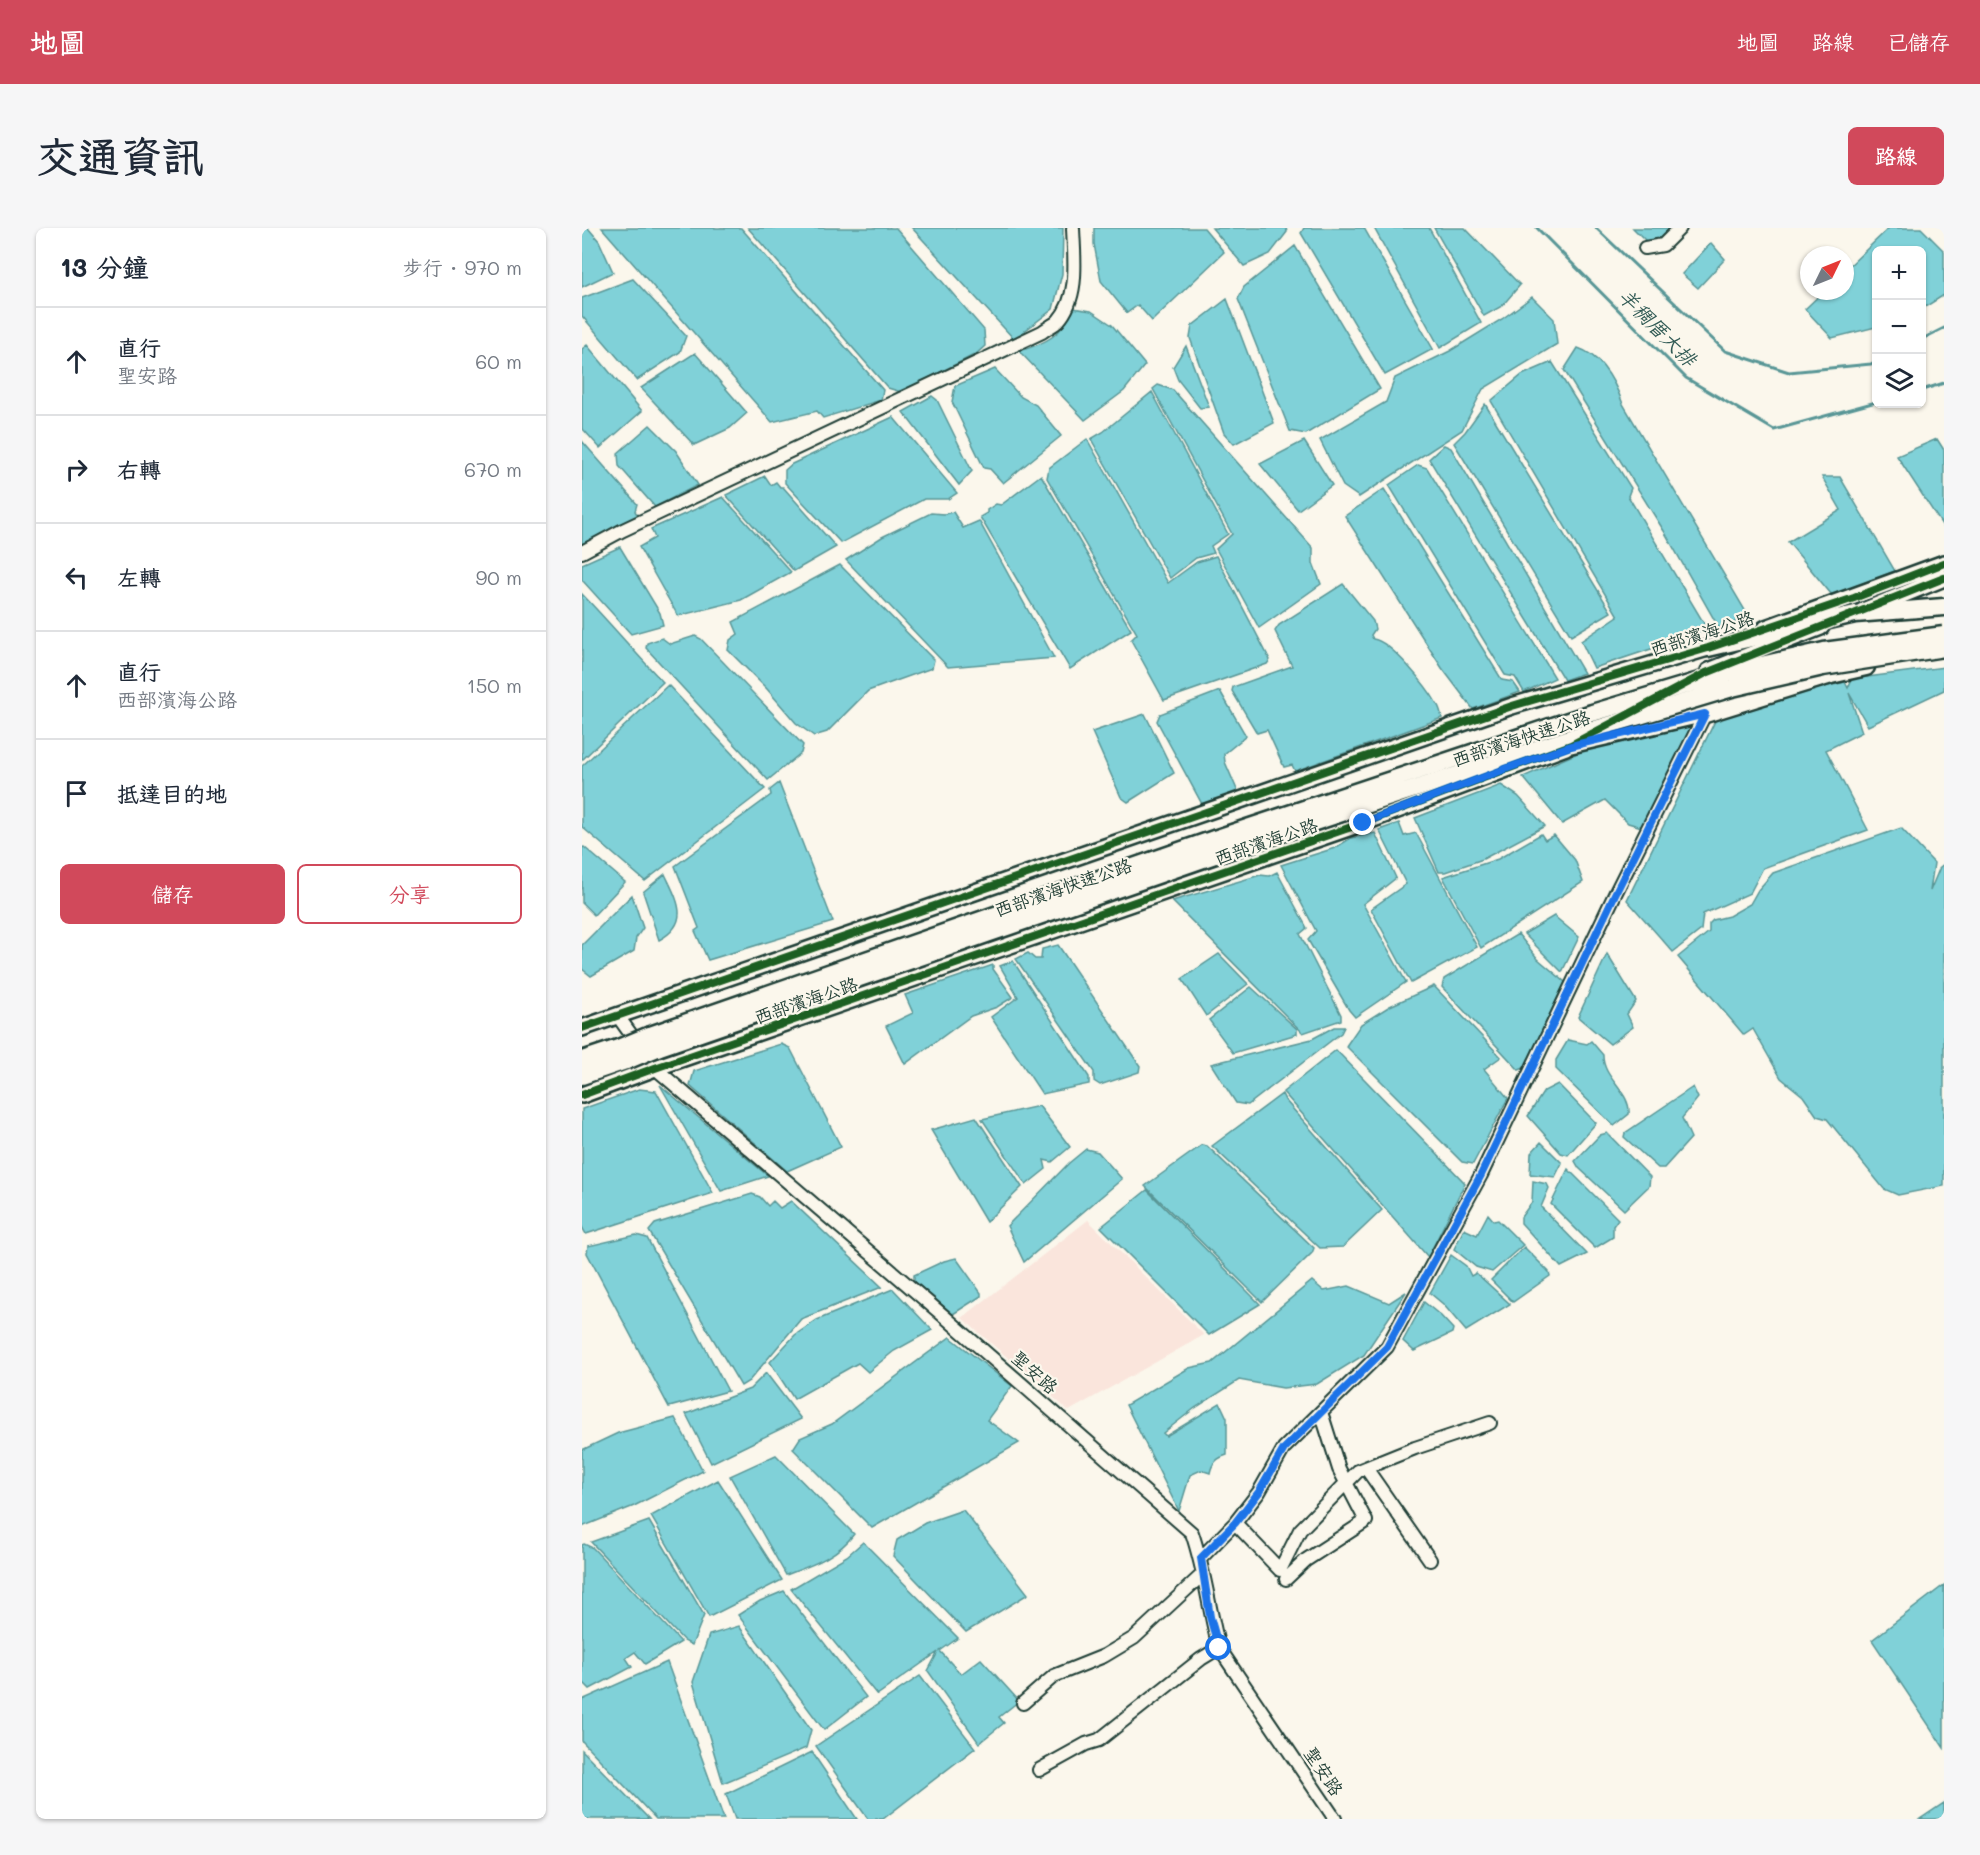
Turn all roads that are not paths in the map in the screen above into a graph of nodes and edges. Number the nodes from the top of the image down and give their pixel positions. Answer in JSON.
{"nodes":[{"id":1,"x":1073,"y":228,"type":"edge"},
{"id":2,"x":1680,"y":228,"type":"edge"},
{"id":3,"x":1645,"y":248,"type":"dead end"},
{"id":4,"x":582,"y":552,"type":"edge"},
{"id":5,"x":1944,"y":563,"type":"edge"},
{"id":6,"x":1944,"y":578,"type":"edge"},
{"id":7,"x":1944,"y":607,"type":"edge"},
{"id":8,"x":1855,"y":614,"type":"junction"},
{"id":9,"x":1944,"y":635,"type":"edge"},
{"id":10,"x":1708,"y":648,"type":"junction"},
{"id":11,"x":1944,"y":648,"type":"edge"},
{"id":12,"x":1944,"y":653,"type":"edge"},
{"id":13,"x":1706,"y":673,"type":"junction"},
{"id":14,"x":1705,"y":714,"type":"junction"},
{"id":15,"x":1571,"y":746,"type":"junction"},
{"id":16,"x":1216,"y":846,"type":"junction"},
{"id":17,"x":617,"y":1015,"type":"junction"},
{"id":18,"x":582,"y":1029,"type":"edge"},
{"id":19,"x":623,"y":1054,"type":"junction"},
{"id":20,"x":582,"y":1060,"type":"edge"},
{"id":21,"x":655,"y":1068,"type":"junction"},
{"id":22,"x":582,"y":1076,"type":"edge"},
{"id":23,"x":582,"y":1095,"type":"edge"},
{"id":24,"x":1321,"y":1412,"type":"junction"},
{"id":25,"x":1490,"y":1423,"type":"dead end"},
{"id":26,"x":1366,"y":1468,"type":"junction"},
{"id":27,"x":1345,"y":1484,"type":"junction"},
{"id":28,"x":1235,"y":1523,"type":"junction"},
{"id":29,"x":1201,"y":1558,"type":"junction"},
{"id":30,"x":1430,"y":1560,"type":"dead end"},
{"id":31,"x":1203,"y":1574,"type":"junction"},
{"id":32,"x":1286,"y":1579,"type":"dead end"},
{"id":33,"x":1219,"y":1648,"type":"junction"},
{"id":34,"x":1023,"y":1703,"type":"dead end"},
{"id":35,"x":1039,"y":1770,"type":"dead end"},
{"id":36,"x":1335,"y":1819,"type":"edge"}],
"edges":[{"from":1,"to":4,"type":"street"},
{"from":2,"to":3,"type":"street"},
{"from":5,"to":10,"type":"main road","name":"西部濱海公路"},
{"from":6,"to":8,"type":"main road","name":"西部濱海公路"},
{"from":7,"to":8,"type":"highway"},
{"from":8,"to":10,"type":"highway"},
{"from":8,"to":13,"type":"main road","name":"西部濱海公路"},
{"from":9,"to":16,"type":"highway","name":"西部濱海快速公路","bridge":true},
{"from":10,"to":13,"type":"street"},
{"from":10,"to":17,"type":"main road","name":"西部濱海公路"},
{"from":11,"to":16,"type":"highway","name":"西部濱海快速公路","bridge":true},
{"from":12,"to":14,"type":"highway"},
{"from":13,"to":14,"type":"street"},
{"from":13,"to":15,"type":"main road","name":"西部濱海公路"},
{"from":14,"to":15,"type":"main road"},
{"from":14,"to":24,"type":"street"},
{"from":15,"to":21,"type":"main road","name":"西部濱海公路"},
{"from":16,"to":19,"type":"highway","name":"西部濱海快速公路","bridge":true},
{"from":17,"to":18,"type":"main road","name":"西部濱海公路"},
{"from":17,"to":21,"type":"street","name":"聖安路"},
{"from":19,"to":20,"type":"highway","name":"西部濱海快速公路"},
{"from":19,"to":22,"type":"highway","name":"西部濱海快速公路"},
{"from":21,"to":23,"type":"main road","name":"西部濱海公路"},
{"from":21,"to":29,"type":"street","name":"聖安路"},
{"from":24,"to":27,"type":"street"},
{"from":24,"to":28,"type":"street"},
{"from":25,"to":26,"type":"street"},
{"from":26,"to":27,"type":"street"},
{"from":26,"to":30,"type":"street"},
{"from":27,"to":28,"type":"street"},
{"from":27,"to":32,"type":"street"},
{"from":28,"to":29,"type":"street"},
{"from":29,"to":31,"type":"street","name":"聖安路"},
{"from":31,"to":33,"type":"street","name":"聖安路"},
{"from":31,"to":34,"type":"street"},
{"from":33,"to":35,"type":"street"},
{"from":33,"to":36,"type":"street","name":"聖安路"}]}
